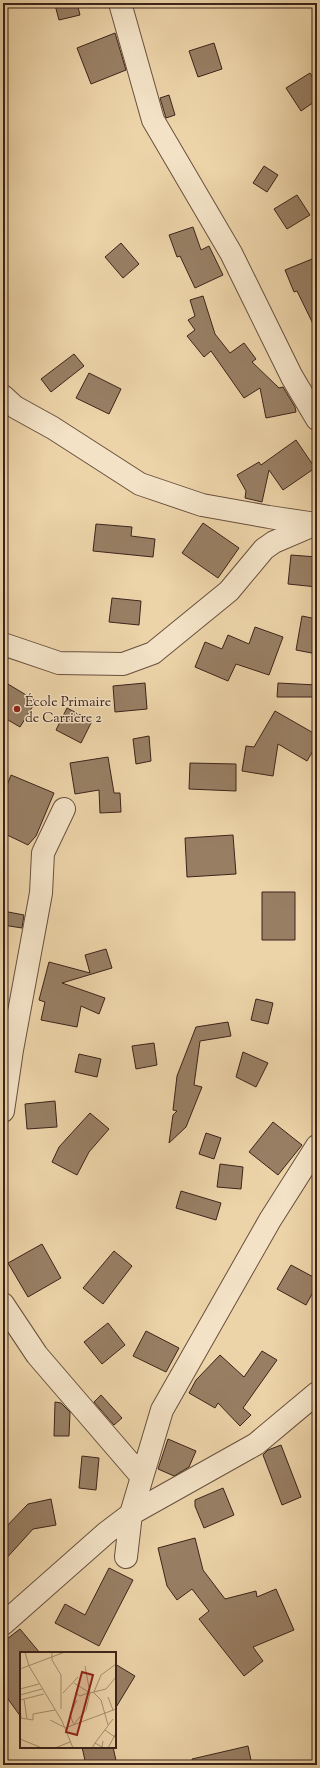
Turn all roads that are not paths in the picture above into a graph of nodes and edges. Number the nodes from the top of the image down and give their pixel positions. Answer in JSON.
{"nodes":[{"id":1,"x":120,"y":3,"type":"edge"},
{"id":2,"x":3,"y":396,"type":"edge"},
{"id":3,"x":317,"y":420,"type":"edge"},
{"id":4,"x":316,"y":524,"type":"edge"},
{"id":5,"x":3,"y":644,"type":"edge"},
{"id":6,"x":64,"y":809,"type":"dead end"},
{"id":7,"x":3,"y":1111,"type":"edge"},
{"id":8,"x":317,"y":1146,"type":"edge"},
{"id":9,"x":3,"y":1304,"type":"edge"},
{"id":10,"x":317,"y":1393,"type":"edge"},
{"id":11,"x":142,"y":1477,"type":"junction"},
{"id":12,"x":131,"y":1514,"type":"junction"},
{"id":13,"x":126,"y":1557,"type":"dead end"},
{"id":14,"x":3,"y":1624,"type":"edge"}],
"edges":[{"from":1,"to":3,"type":"street"},
{"from":2,"to":4,"type":"street"},
{"from":4,"to":5,"type":"street"},
{"from":6,"to":7,"type":"street"},
{"from":8,"to":11,"type":"street"},
{"from":9,"to":11,"type":"street"},
{"from":10,"to":12,"type":"street"},
{"from":11,"to":12,"type":"street"},
{"from":12,"to":13,"type":"street"},
{"from":12,"to":14,"type":"street"}]}
